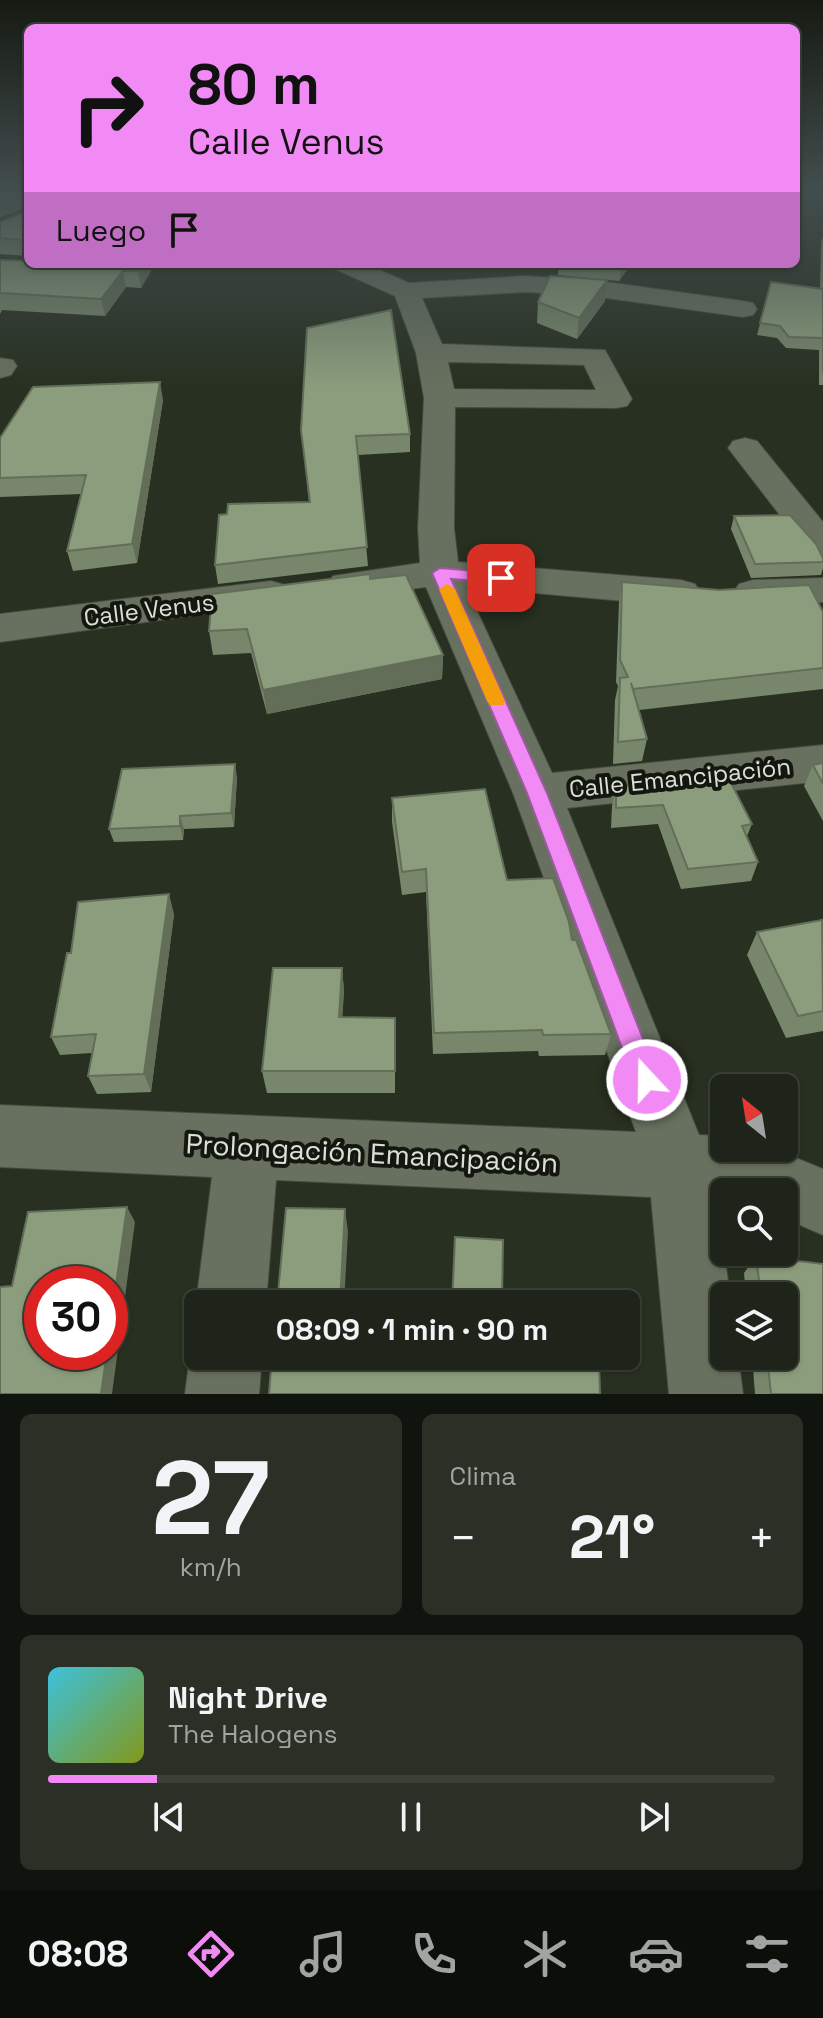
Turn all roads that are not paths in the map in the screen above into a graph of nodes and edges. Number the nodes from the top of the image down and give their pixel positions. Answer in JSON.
{"nodes":[{"id":1,"x":353,"y":268,"type":"edge"},
{"id":2,"x":406,"y":291,"type":"junction"},
{"id":3,"x":743,"y":309,"type":"dead end"},
{"id":4,"x":431,"y":353,"type":"junction"},
{"id":5,"x":440,"y":398,"type":"junction"},
{"id":6,"x":745,"y":448,"type":"dead end"},
{"id":7,"x":823,"y":546,"type":"edge"},
{"id":8,"x":440,"y":573,"type":"junction"},
{"id":9,"x":823,"y":590,"type":"edge"},
{"id":10,"x":0,"y":628,"type":"edge"},
{"id":11,"x":823,"y":763,"type":"edge"},
{"id":12,"x":537,"y":793,"type":"junction"},
{"id":13,"x":0,"y":1136,"type":"edge"},
{"id":14,"x":247,"y":1148,"type":"junction"},
{"id":15,"x":823,"y":1165,"type":"edge"},
{"id":16,"x":712,"y":1168,"type":"junction"},
{"id":17,"x":823,"y":1202,"type":"edge"},
{"id":18,"x":232,"y":1290,"type":"edge"},
{"id":19,"x":225,"y":1370,"type":"edge"},
{"id":20,"x":222,"y":1394,"type":"edge"},
{"id":21,"x":706,"y":1394,"type":"edge"}],
"edges":[{"from":1,"to":2,"type":"street"},
{"from":2,"to":3,"type":"street"},
{"from":2,"to":4,"type":"street"},
{"from":4,"to":5,"type":"street"},
{"from":4,"to":5,"type":"street"},
{"from":5,"to":8,"type":"street"},
{"from":6,"to":7,"type":"street"},
{"from":8,"to":9,"type":"street","name":"Calle Venus"},
{"from":8,"to":10,"type":"street","name":"Calle Venus"},
{"from":8,"to":12,"type":"street"},
{"from":11,"to":12,"type":"street","name":"Calle Emancipación"},
{"from":12,"to":16,"type":"street"},
{"from":13,"to":14,"type":"street","name":"Prolongación Emancipación"},
{"from":14,"to":16,"type":"street","name":"Prolongación Emancipación"},
{"from":14,"to":18,"type":"street"},
{"from":15,"to":16,"type":"street","name":"Prolongación Emancipación"},
{"from":16,"to":17,"type":"street","name":"Prolongación Emancipación"},
{"from":16,"to":21,"type":"street"},
{"from":19,"to":20,"type":"street"}]}
